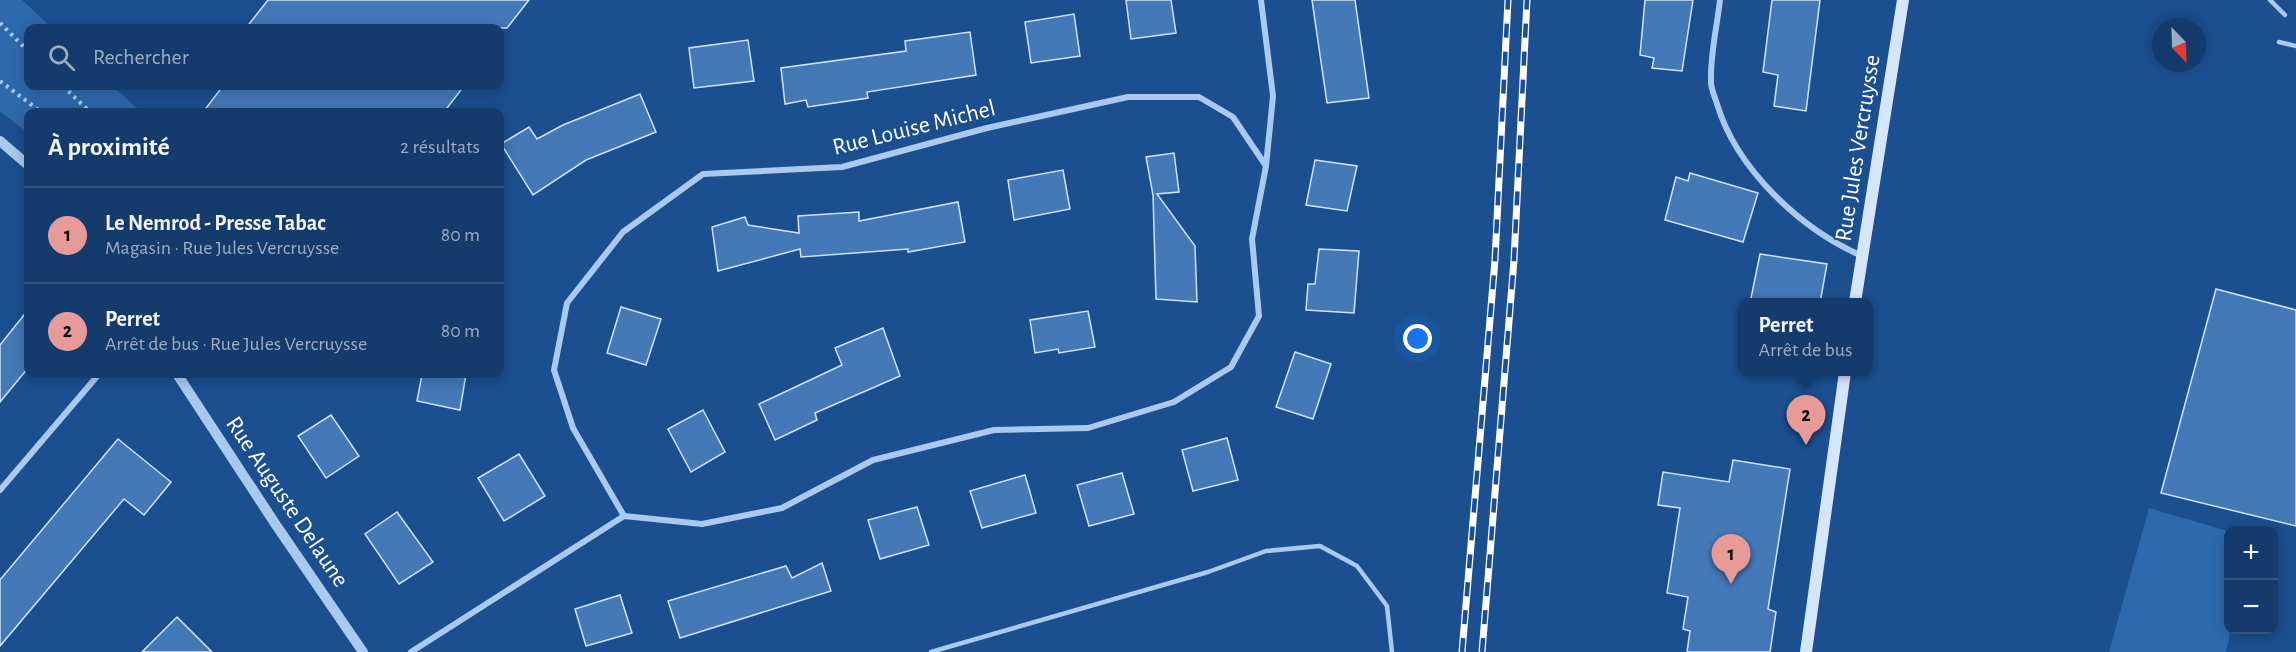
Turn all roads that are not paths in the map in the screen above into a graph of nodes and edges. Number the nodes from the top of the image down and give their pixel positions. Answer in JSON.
{"nodes":[{"id":1,"x":1261,"y":0,"type":"edge"},
{"id":2,"x":1720,"y":0,"type":"edge"},
{"id":3,"x":1903,"y":0,"type":"edge"},
{"id":4,"x":2270,"y":0,"type":"edge"},
{"id":5,"x":2285,"y":15,"type":"dead end"},
{"id":6,"x":2279,"y":42,"type":"dead end"},
{"id":7,"x":2296,"y":46,"type":"edge"},
{"id":8,"x":0,"y":141,"type":"edge"},
{"id":9,"x":24,"y":162,"type":"edge"},
{"id":10,"x":1266,"y":166,"type":"junction"},
{"id":11,"x":1862,"y":256,"type":"junction"},
{"id":12,"x":1856,"y":298,"type":"edge"},
{"id":13,"x":1844,"y":376,"type":"edge"},
{"id":14,"x":96,"y":378,"type":"edge"},
{"id":15,"x":180,"y":378,"type":"edge"},
{"id":16,"x":0,"y":490,"type":"edge"},
{"id":17,"x":624,"y":516,"type":"junction"},
{"id":18,"x":363,"y":652,"type":"edge"},
{"id":19,"x":411,"y":652,"type":"edge"},
{"id":20,"x":931,"y":652,"type":"edge"},
{"id":21,"x":1392,"y":652,"type":"edge"},
{"id":22,"x":1806,"y":652,"type":"edge"}],
"edges":[{"from":1,"to":10,"type":"street"},
{"from":2,"to":11,"type":"street"},
{"from":3,"to":11,"type":"main road","name":"Rue Jules Vercruysse"},
{"from":4,"to":5,"type":"lane"},
{"from":6,"to":7,"type":"lane"},
{"from":8,"to":9,"type":"street"},
{"from":10,"to":17,"type":"street"},
{"from":10,"to":17,"type":"street","name":"Rue Louise Michel"},
{"from":11,"to":12,"type":"main road","name":"Rue Jules Vercruysse"},
{"from":13,"to":22,"type":"main road"},
{"from":14,"to":16,"type":"street"},
{"from":15,"to":18,"type":"street","name":"Rue Auguste Delaune"},
{"from":17,"to":19,"type":"street"},
{"from":20,"to":21,"type":"lane"}]}
